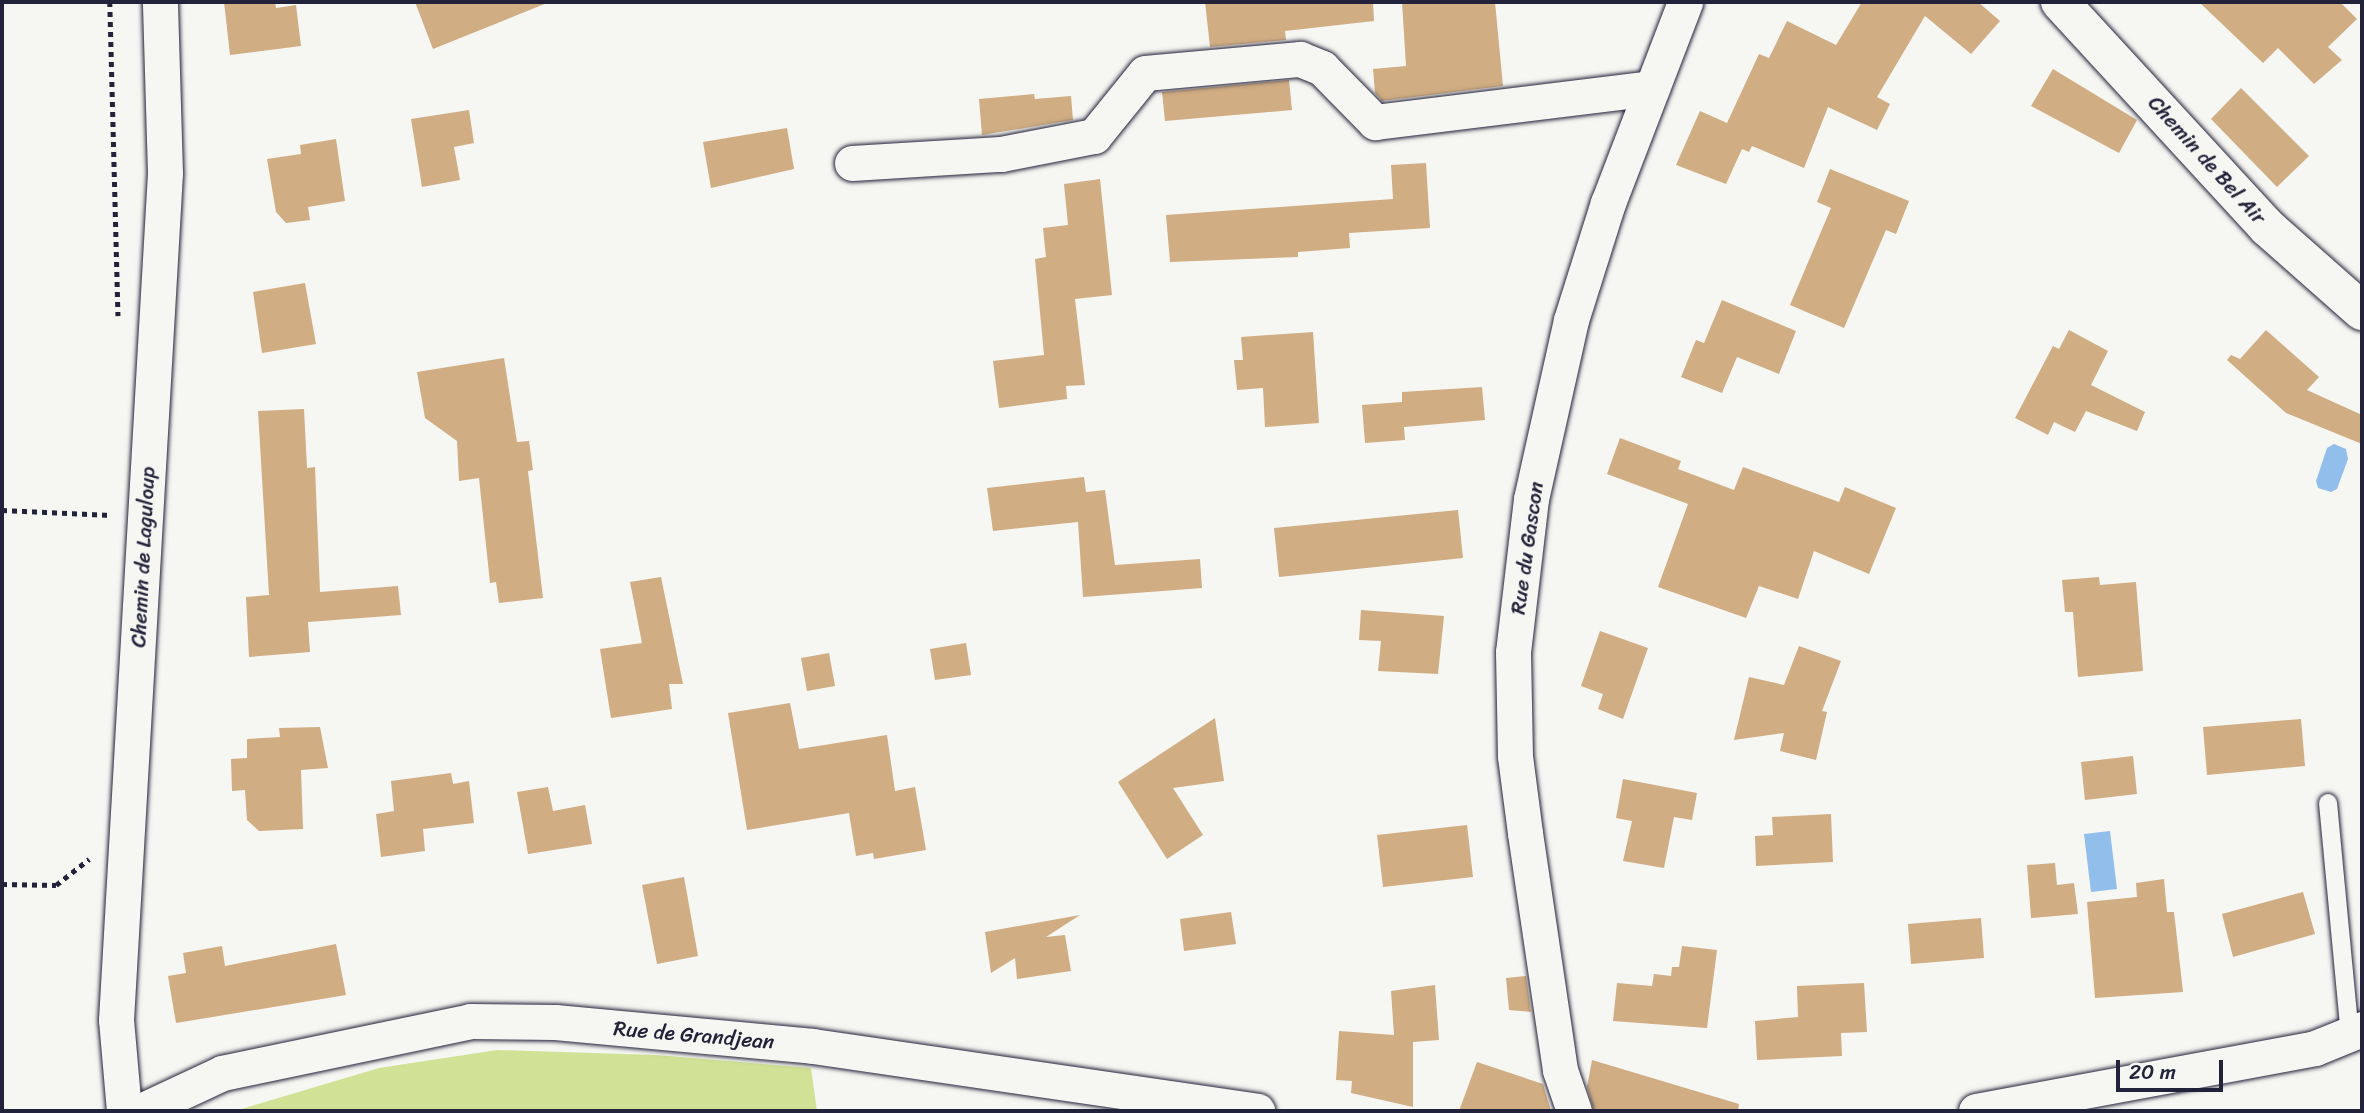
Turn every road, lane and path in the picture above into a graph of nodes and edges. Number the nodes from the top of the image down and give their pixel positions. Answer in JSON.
{"nodes":[{"id":1,"x":110,"y":2,"type":"edge"},
{"id":2,"x":160,"y":2,"type":"edge"},
{"id":3,"x":1685,"y":2,"type":"edge"},
{"id":4,"x":2060,"y":2,"type":"edge"},
{"id":5,"x":1652,"y":88,"type":"junction"},
{"id":6,"x":852,"y":163,"type":"dead end"},
{"id":7,"x":2362,"y":310,"type":"edge"},
{"id":8,"x":118,"y":321,"type":"dead end"},
{"id":9,"x":113,"y":502,"type":"dead end"},
{"id":10,"x":2,"y":510,"type":"edge"},
{"id":11,"x":112,"y":515,"type":"junction"},
{"id":12,"x":111,"y":528,"type":"dead end"},
{"id":13,"x":2328,"y":803,"type":"dead end"},
{"id":14,"x":89,"y":848,"type":"dead end"},
{"id":15,"x":2,"y":884,"type":"edge"},
{"id":16,"x":2356,"y":1032,"type":"edge"},
{"id":17,"x":1128,"y":1100,"type":"edge"},
{"id":18,"x":124,"y":1111,"type":"edge"},
{"id":19,"x":141,"y":1111,"type":"edge"},
{"id":20,"x":1257,"y":1111,"type":"edge"},
{"id":21,"x":1574,"y":1111,"type":"edge"},
{"id":22,"x":1976,"y":1111,"type":"edge"}],
"edges":[{"from":1,"to":8,"type":"path"},
{"from":2,"to":18,"type":"street","name":"Chemin de Laguloup"},
{"from":3,"to":5,"type":"street","name":"Rue du Gascon"},
{"from":4,"to":7,"type":"street","name":"Chemin de Bel Air"},
{"from":5,"to":6,"type":"street"},
{"from":5,"to":21,"type":"street","name":"Rue du Gascon"},
{"from":9,"to":11,"type":"path"},
{"from":10,"to":11,"type":"path"},
{"from":11,"to":12,"type":"path"},
{"from":13,"to":16,"type":"lane"},
{"from":14,"to":15,"type":"path"},
{"from":16,"to":22,"type":"street"},
{"from":17,"to":19,"type":"street","name":"Rue de Grandjean"},
{"from":17,"to":20,"type":"street","name":"Rue de Grandjean"}]}
